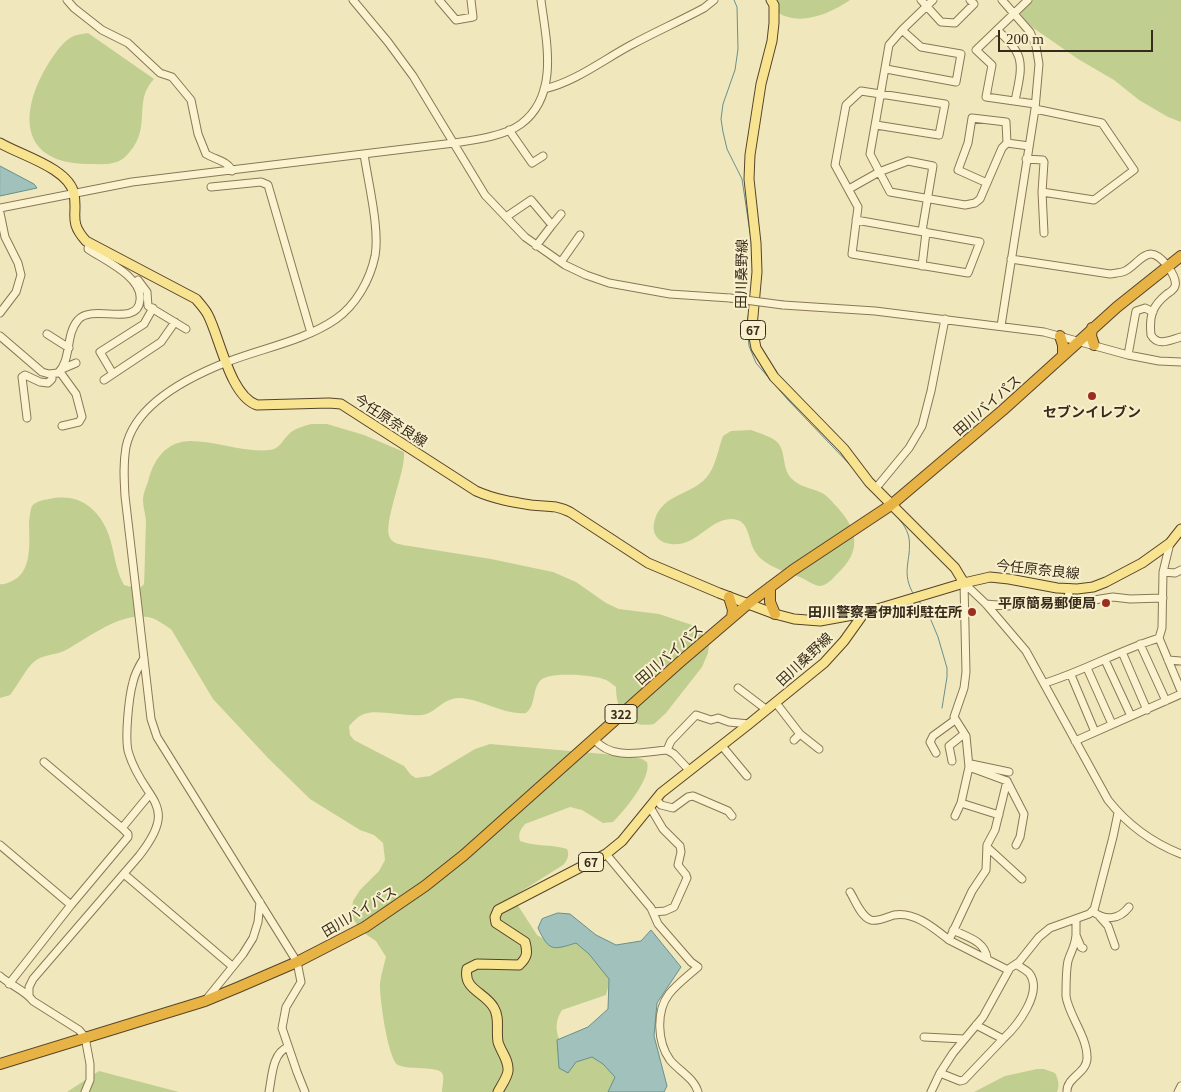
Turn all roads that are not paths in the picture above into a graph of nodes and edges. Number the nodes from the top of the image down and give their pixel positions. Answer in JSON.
{"nodes":[{"id":1,"x":67,"y":0,"type":"edge"},
{"id":2,"x":353,"y":0,"type":"edge"},
{"id":3,"x":439,"y":0,"type":"edge"},
{"id":4,"x":470,"y":0,"type":"edge"},
{"id":5,"x":541,"y":0,"type":"edge"},
{"id":6,"x":714,"y":0,"type":"edge"},
{"id":7,"x":771,"y":0,"type":"edge"},
{"id":8,"x":933,"y":0,"type":"edge"},
{"id":9,"x":970,"y":0,"type":"edge"},
{"id":10,"x":1002,"y":0,"type":"edge"},
{"id":11,"x":1028,"y":0,"type":"edge"},
{"id":12,"x":924,"y":3,"type":"edge"},
{"id":13,"x":1015,"y":13,"type":"junction"},
{"id":14,"x":902,"y":30,"type":"junction"},
{"id":15,"x":997,"y":30,"type":"junction"},
{"id":16,"x":886,"y":69,"type":"junction"},
{"id":17,"x":544,"y":89,"type":"junction"},
{"id":18,"x":880,"y":94,"type":"junction"},
{"id":19,"x":1015,"y":101,"type":"junction"},
{"id":20,"x":1035,"y":107,"type":"junction"},
{"id":21,"x":876,"y":125,"type":"junction"},
{"id":22,"x":509,"y":130,"type":"junction"},
{"id":23,"x":0,"y":143,"type":"edge"},
{"id":24,"x":454,"y":143,"type":"junction"},
{"id":25,"x":1007,"y":143,"type":"junction"},
{"id":26,"x":1028,"y":146,"type":"junction"},
{"id":27,"x":364,"y":154,"type":"junction"},
{"id":28,"x":543,"y":156,"type":"dead end"},
{"id":29,"x":1026,"y":159,"type":"junction"},
{"id":30,"x":232,"y":171,"type":"junction"},
{"id":31,"x":879,"y":172,"type":"junction"},
{"id":32,"x":987,"y":183,"type":"junction"},
{"id":33,"x":211,"y":187,"type":"dead end"},
{"id":34,"x":849,"y":189,"type":"junction"},
{"id":35,"x":1042,"y":192,"type":"junction"},
{"id":36,"x":74,"y":193,"type":"junction"},
{"id":37,"x":928,"y":199,"type":"junction"},
{"id":38,"x":0,"y":208,"type":"edge"},
{"id":39,"x":561,"y":214,"type":"dead end"},
{"id":40,"x":0,"y":217,"type":"edge"},
{"id":41,"x":506,"y":217,"type":"junction"},
{"id":42,"x":856,"y":220,"type":"junction"},
{"id":43,"x":552,"y":225,"type":"junction"},
{"id":44,"x":924,"y":231,"type":"junction"},
{"id":45,"x":1044,"y":233,"type":"dead end"},
{"id":46,"x":580,"y":235,"type":"dead end"},
{"id":47,"x":88,"y":242,"type":"junction"},
{"id":48,"x":536,"y":246,"type":"junction"},
{"id":49,"x":1181,"y":256,"type":"edge"},
{"id":50,"x":1011,"y":260,"type":"junction"},
{"id":51,"x":560,"y":262,"type":"junction"},
{"id":52,"x":922,"y":266,"type":"junction"},
{"id":53,"x":1167,"y":266,"type":"junction"},
{"id":54,"x":133,"y":280,"type":"junction"},
{"id":55,"x":153,"y":308,"type":"junction"},
{"id":56,"x":1,"y":310,"type":"edge"},
{"id":57,"x":1153,"y":312,"type":"junction"},
{"id":58,"x":945,"y":319,"type":"junction"},
{"id":59,"x":175,"y":322,"type":"junction"},
{"id":60,"x":1001,"y":326,"type":"junction"},
{"id":61,"x":1092,"y":328,"type":"junction"},
{"id":62,"x":186,"y":329,"type":"dead end"},
{"id":63,"x":311,"y":332,"type":"junction"},
{"id":64,"x":47,"y":334,"type":"dead end"},
{"id":65,"x":0,"y":336,"type":"edge"},
{"id":66,"x":1060,"y":336,"type":"junction"},
{"id":67,"x":1181,"y":337,"type":"edge"},
{"id":68,"x":1078,"y":340,"type":"junction"},
{"id":69,"x":1094,"y":345,"type":"junction"},
{"id":70,"x":69,"y":348,"type":"junction"},
{"id":71,"x":1063,"y":355,"type":"junction"},
{"id":72,"x":1128,"y":355,"type":"junction"},
{"id":73,"x":226,"y":362,"type":"junction"},
{"id":74,"x":1181,"y":362,"type":"edge"},
{"id":75,"x":76,"y":363,"type":"dead end"},
{"id":76,"x":61,"y":371,"type":"junction"},
{"id":77,"x":52,"y":374,"type":"junction"},
{"id":78,"x":113,"y":374,"type":"junction"},
{"id":79,"x":104,"y":380,"type":"dead end"},
{"id":80,"x":27,"y":418,"type":"dead end"},
{"id":81,"x":62,"y":426,"type":"dead end"},
{"id":82,"x":876,"y":488,"type":"junction"},
{"id":83,"x":891,"y":505,"type":"junction"},
{"id":84,"x":1181,"y":529,"type":"edge"},
{"id":85,"x":1170,"y":543,"type":"junction"},
{"id":86,"x":1181,"y":570,"type":"edge"},
{"id":87,"x":1163,"y":572,"type":"junction"},
{"id":88,"x":964,"y":583,"type":"junction"},
{"id":89,"x":770,"y":587,"type":"junction"},
{"id":90,"x":1070,"y":588,"type":"junction"},
{"id":91,"x":729,"y":597,"type":"junction"},
{"id":92,"x":1067,"y":598,"type":"junction"},
{"id":93,"x":1163,"y":598,"type":"junction"},
{"id":94,"x":749,"y":603,"type":"junction"},
{"id":95,"x":986,"y":604,"type":"junction"},
{"id":96,"x":864,"y":613,"type":"junction"},
{"id":97,"x":774,"y":614,"type":"junction"},
{"id":98,"x":732,"y":617,"type":"junction"},
{"id":99,"x":1158,"y":638,"type":"junction"},
{"id":100,"x":1140,"y":644,"type":"junction"},
{"id":101,"x":1122,"y":652,"type":"junction"},
{"id":102,"x":144,"y":658,"type":"junction"},
{"id":103,"x":1105,"y":660,"type":"junction"},
{"id":104,"x":1168,"y":660,"type":"junction"},
{"id":105,"x":1181,"y":661,"type":"edge"},
{"id":106,"x":1087,"y":668,"type":"junction"},
{"id":107,"x":1071,"y":675,"type":"junction"},
{"id":108,"x":1045,"y":683,"type":"junction"},
{"id":109,"x":738,"y":688,"type":"dead end"},
{"id":110,"x":1181,"y":693,"type":"edge"},
{"id":111,"x":1166,"y":701,"type":"junction"},
{"id":112,"x":776,"y":703,"type":"junction"},
{"id":113,"x":767,"y":710,"type":"junction"},
{"id":114,"x":1147,"y":710,"type":"junction"},
{"id":115,"x":1131,"y":716,"type":"junction"},
{"id":116,"x":955,"y":720,"type":"junction"},
{"id":117,"x":749,"y":724,"type":"junction"},
{"id":118,"x":1112,"y":724,"type":"junction"},
{"id":119,"x":1094,"y":732,"type":"junction"},
{"id":120,"x":800,"y":734,"type":"junction"},
{"id":121,"x":964,"y":734,"type":"junction"},
{"id":122,"x":594,"y":739,"type":"junction"},
{"id":123,"x":794,"y":740,"type":"dead end"},
{"id":124,"x":1075,"y":740,"type":"junction"},
{"id":125,"x":722,"y":746,"type":"junction"},
{"id":126,"x":819,"y":749,"type":"dead end"},
{"id":127,"x":668,"y":750,"type":"junction"},
{"id":128,"x":936,"y":754,"type":"dead end"},
{"id":129,"x":952,"y":761,"type":"dead end"},
{"id":130,"x":44,"y":762,"type":"dead end"},
{"id":131,"x":969,"y":765,"type":"junction"},
{"id":132,"x":690,"y":770,"type":"junction"},
{"id":133,"x":745,"y":772,"type":"dead end"},
{"id":134,"x":1009,"y":772,"type":"dead end"},
{"id":135,"x":1007,"y":781,"type":"junction"},
{"id":136,"x":150,"y":794,"type":"junction"},
{"id":137,"x":653,"y":803,"type":"junction"},
{"id":138,"x":961,"y":803,"type":"junction"},
{"id":139,"x":1118,"y":813,"type":"junction"},
{"id":140,"x":999,"y":815,"type":"junction"},
{"id":141,"x":732,"y":816,"type":"dead end"},
{"id":142,"x":955,"y":816,"type":"dead end"},
{"id":143,"x":122,"y":828,"type":"junction"},
{"id":144,"x":0,"y":845,"type":"edge"},
{"id":145,"x":1016,"y":845,"type":"dead end"},
{"id":146,"x":987,"y":847,"type":"junction"},
{"id":147,"x":606,"y":854,"type":"junction"},
{"id":148,"x":1181,"y":854,"type":"edge"},
{"id":149,"x":124,"y":874,"type":"junction"},
{"id":150,"x":1022,"y":879,"type":"dead end"},
{"id":151,"x":850,"y":892,"type":"dead end"},
{"id":152,"x":260,"y":902,"type":"junction"},
{"id":153,"x":71,"y":905,"type":"junction"},
{"id":154,"x":1129,"y":907,"type":"dead end"},
{"id":155,"x":1092,"y":911,"type":"junction"},
{"id":156,"x":653,"y":912,"type":"junction"},
{"id":157,"x":1100,"y":917,"type":"junction"},
{"id":158,"x":1076,"y":919,"type":"junction"},
{"id":159,"x":953,"y":930,"type":"junction"},
{"id":160,"x":1076,"y":936,"type":"junction"},
{"id":161,"x":948,"y":940,"type":"junction"},
{"id":162,"x":1115,"y":946,"type":"dead end"},
{"id":163,"x":1083,"y":948,"type":"dead end"},
{"id":164,"x":987,"y":958,"type":"junction"},
{"id":165,"x":297,"y":962,"type":"junction"},
{"id":166,"x":1016,"y":964,"type":"junction"},
{"id":167,"x":232,"y":966,"type":"junction"},
{"id":168,"x":1008,"y":970,"type":"junction"},
{"id":169,"x":0,"y":976,"type":"edge"},
{"id":170,"x":9,"y":984,"type":"junction"},
{"id":171,"x":29,"y":995,"type":"junction"},
{"id":172,"x":205,"y":1001,"type":"junction"},
{"id":173,"x":976,"y":1025,"type":"junction"},
{"id":174,"x":85,"y":1037,"type":"junction"},
{"id":175,"x":924,"y":1037,"type":"dead end"},
{"id":176,"x":1003,"y":1038,"type":"junction"},
{"id":177,"x":964,"y":1039,"type":"junction"},
{"id":178,"x":288,"y":1047,"type":"junction"},
{"id":179,"x":0,"y":1064,"type":"edge"},
{"id":180,"x":940,"y":1073,"type":"junction"},
{"id":181,"x":1181,"y":1086,"type":"edge"},
{"id":182,"x":85,"y":1092,"type":"edge"},
{"id":183,"x":269,"y":1092,"type":"edge"},
{"id":184,"x":305,"y":1092,"type":"edge"},
{"id":185,"x":498,"y":1092,"type":"edge"},
{"id":186,"x":698,"y":1092,"type":"edge"},
{"id":187,"x":931,"y":1092,"type":"edge"},
{"id":188,"x":1067,"y":1092,"type":"edge"},
{"id":189,"x":1178,"y":1092,"type":"edge"}],
"edges":[{"from":1,"to":30,"type":"street"},
{"from":2,"to":24,"type":"street"},
{"from":3,"to":4,"type":"street"},
{"from":5,"to":17,"type":"street"},
{"from":6,"to":17,"type":"street"},
{"from":7,"to":82,"type":"main road","name":"田川桑野線","number":"67"},
{"from":8,"to":12,"type":"street"},
{"from":9,"to":12,"type":"street"},
{"from":10,"to":13,"type":"street"},
{"from":11,"to":13,"type":"street"},
{"from":12,"to":14,"type":"street"},
{"from":13,"to":15,"type":"street"},
{"from":13,"to":20,"type":"street"},
{"from":14,"to":16,"type":"street"},
{"from":14,"to":16,"type":"street"},
{"from":15,"to":19,"type":"street"},
{"from":15,"to":19,"type":"street"},
{"from":16,"to":18,"type":"street"},
{"from":17,"to":22,"type":"street"},
{"from":18,"to":21,"type":"street"},
{"from":18,"to":21,"type":"street"},
{"from":18,"to":34,"type":"street"},
{"from":19,"to":20,"type":"street"},
{"from":20,"to":26,"type":"street"},
{"from":20,"to":35,"type":"street"},
{"from":21,"to":31,"type":"street"},
{"from":22,"to":24,"type":"street"},
{"from":22,"to":28,"type":"street"},
{"from":23,"to":36,"type":"main road"},
{"from":24,"to":27,"type":"street"},
{"from":24,"to":41,"type":"street"},
{"from":25,"to":26,"type":"street"},
{"from":25,"to":32,"type":"street"},
{"from":25,"to":32,"type":"street"},
{"from":26,"to":29,"type":"street"},
{"from":27,"to":30,"type":"street"},
{"from":27,"to":63,"type":"street"},
{"from":29,"to":35,"type":"street"},
{"from":29,"to":50,"type":"street"},
{"from":30,"to":36,"type":"street"},
{"from":31,"to":34,"type":"street"},
{"from":31,"to":37,"type":"street"},
{"from":31,"to":37,"type":"street"},
{"from":32,"to":37,"type":"street"},
{"from":33,"to":63,"type":"street"},
{"from":34,"to":42,"type":"street"},
{"from":35,"to":45,"type":"street"},
{"from":36,"to":38,"type":"street"},
{"from":36,"to":47,"type":"main road","name":"今任原奈良線"},
{"from":37,"to":44,"type":"street"},
{"from":39,"to":43,"type":"street"},
{"from":40,"to":56,"type":"street"},
{"from":41,"to":43,"type":"street"},
{"from":41,"to":48,"type":"street"},
{"from":42,"to":44,"type":"street"},
{"from":42,"to":52,"type":"street"},
{"from":43,"to":48,"type":"street"},
{"from":44,"to":52,"type":"street"},
{"from":44,"to":52,"type":"street"},
{"from":46,"to":51,"type":"street"},
{"from":47,"to":54,"type":"street"},
{"from":47,"to":73,"type":"main road","name":"今任原奈良線"},
{"from":48,"to":51,"type":"street"},
{"from":49,"to":53,"type":"highway","name":"田川バイパス","number":"322"},
{"from":50,"to":53,"type":"street"},
{"from":50,"to":60,"type":"street"},
{"from":51,"to":58,"type":"street","bridge":true},
{"from":53,"to":57,"type":"street"},
{"from":53,"to":61,"type":"highway","name":"田川バイパス","number":"322"},
{"from":54,"to":55,"type":"street"},
{"from":54,"to":70,"type":"street"},
{"from":55,"to":59,"type":"street"},
{"from":55,"to":78,"type":"street"},
{"from":57,"to":67,"type":"street"},
{"from":57,"to":72,"type":"street"},
{"from":58,"to":60,"type":"street"},
{"from":58,"to":82,"type":"street"},
{"from":59,"to":62,"type":"street"},
{"from":59,"to":78,"type":"street"},
{"from":60,"to":66,"type":"street"},
{"from":61,"to":68,"type":"highway","name":"田川バイパス","number":"322"},
{"from":61,"to":69,"type":"highway"},
{"from":63,"to":73,"type":"street"},
{"from":64,"to":70,"type":"street"},
{"from":65,"to":77,"type":"street"},
{"from":66,"to":68,"type":"street"},
{"from":66,"to":71,"type":"highway"},
{"from":68,"to":69,"type":"street"},
{"from":68,"to":71,"type":"highway","name":"田川バイパス","number":"322"},
{"from":69,"to":72,"type":"street"},
{"from":70,"to":76,"type":"street"},
{"from":71,"to":83,"type":"highway","name":"田川バイパス","number":"322"},
{"from":72,"to":74,"type":"street"},
{"from":73,"to":91,"type":"main road","name":"今任原奈良線"},
{"from":73,"to":102,"type":"street"},
{"from":75,"to":76,"type":"street"},
{"from":76,"to":77,"type":"street"},
{"from":76,"to":81,"type":"street"},
{"from":77,"to":80,"type":"street"},
{"from":78,"to":79,"type":"street"},
{"from":82,"to":83,"type":"main road","name":"田川桑野線","number":"67"},
{"from":83,"to":88,"type":"main road","name":"田川桑野線","number":"67"},
{"from":83,"to":89,"type":"highway","name":"田川バイパス","number":"322"},
{"from":84,"to":85,"type":"main road","name":"今任原奈良線"},
{"from":85,"to":87,"type":"street"},
{"from":85,"to":90,"type":"main road","name":"今任原奈良線"},
{"from":86,"to":87,"type":"street"},
{"from":87,"to":93,"type":"street"},
{"from":88,"to":90,"type":"main road","name":"今任原奈良線"},
{"from":88,"to":95,"type":"street"},
{"from":88,"to":96,"type":"main road"},
{"from":88,"to":116,"type":"street"},
{"from":89,"to":94,"type":"highway","name":"田川バイパス","number":"322"},
{"from":89,"to":97,"type":"highway"},
{"from":90,"to":92,"type":"street"},
{"from":91,"to":94,"type":"main road","name":"今任原奈良線"},
{"from":91,"to":98,"type":"highway"},
{"from":92,"to":93,"type":"street"},
{"from":92,"to":95,"type":"street"},
{"from":93,"to":99,"type":"street"},
{"from":94,"to":97,"type":"main road","name":"今任原奈良線"},
{"from":94,"to":98,"type":"highway","name":"田川バイパス","number":"322"},
{"from":95,"to":108,"type":"street"},
{"from":96,"to":97,"type":"main road","name":"今任原奈良線"},
{"from":96,"to":112,"type":"main road","name":"田川桑野線","number":"67"},
{"from":98,"to":122,"type":"highway","name":"田川バイパス","number":"322"},
{"from":99,"to":100,"type":"street"},
{"from":99,"to":104,"type":"street"},
{"from":100,"to":101,"type":"street"},
{"from":100,"to":111,"type":"street"},
{"from":101,"to":103,"type":"street"},
{"from":101,"to":114,"type":"street"},
{"from":102,"to":136,"type":"street"},
{"from":102,"to":152,"type":"street"},
{"from":103,"to":106,"type":"street"},
{"from":103,"to":115,"type":"street"},
{"from":104,"to":105,"type":"street"},
{"from":104,"to":110,"type":"street"},
{"from":106,"to":107,"type":"street"},
{"from":106,"to":118,"type":"street"},
{"from":107,"to":108,"type":"street"},
{"from":107,"to":119,"type":"street"},
{"from":108,"to":124,"type":"street"},
{"from":109,"to":113,"type":"street"},
{"from":110,"to":111,"type":"street"},
{"from":111,"to":114,"type":"street"},
{"from":112,"to":113,"type":"main road","name":"田川桑野線","number":"67"},
{"from":112,"to":120,"type":"street"},
{"from":113,"to":117,"type":"main road","name":"田川桑野線","number":"67"},
{"from":114,"to":115,"type":"street"},
{"from":115,"to":118,"type":"street"},
{"from":116,"to":121,"type":"street"},
{"from":116,"to":128,"type":"street"},
{"from":117,"to":125,"type":"main road","name":"田川桑野線","number":"67"},
{"from":117,"to":127,"type":"street"},
{"from":118,"to":119,"type":"street"},
{"from":119,"to":124,"type":"street"},
{"from":120,"to":123,"type":"street"},
{"from":120,"to":126,"type":"street"},
{"from":121,"to":129,"type":"street"},
{"from":121,"to":131,"type":"street"},
{"from":122,"to":127,"type":"street"},
{"from":122,"to":165,"type":"highway","name":"田川バイパス","number":"322"},
{"from":124,"to":139,"type":"street"},
{"from":125,"to":132,"type":"main road","name":"田川桑野線","number":"67"},
{"from":125,"to":133,"type":"street"},
{"from":127,"to":132,"type":"street"},
{"from":130,"to":143,"type":"street"},
{"from":131,"to":134,"type":"street"},
{"from":131,"to":135,"type":"street"},
{"from":131,"to":138,"type":"street"},
{"from":132,"to":137,"type":"main road","name":"田川桑野線","number":"67"},
{"from":135,"to":140,"type":"street"},
{"from":135,"to":145,"type":"street"},
{"from":136,"to":143,"type":"street"},
{"from":136,"to":149,"type":"street"},
{"from":137,"to":141,"type":"street"},
{"from":137,"to":147,"type":"main road","name":"田川桑野線","number":"67"},
{"from":137,"to":156,"type":"street"},
{"from":138,"to":140,"type":"street"},
{"from":138,"to":142,"type":"street"},
{"from":139,"to":148,"type":"street"},
{"from":139,"to":155,"type":"street"},
{"from":140,"to":146,"type":"street"},
{"from":143,"to":153,"type":"street"},
{"from":144,"to":153,"type":"street"},
{"from":146,"to":150,"type":"street"},
{"from":146,"to":159,"type":"street"},
{"from":147,"to":156,"type":"street"},
{"from":147,"to":185,"type":"main road","name":"田川桑野線","number":"67"},
{"from":149,"to":167,"type":"street"},
{"from":149,"to":171,"type":"street"},
{"from":151,"to":161,"type":"street"},
{"from":152,"to":165,"type":"street"},
{"from":152,"to":167,"type":"street"},
{"from":153,"to":170,"type":"street"},
{"from":154,"to":157,"type":"street"},
{"from":155,"to":157,"type":"street"},
{"from":155,"to":158,"type":"street"},
{"from":156,"to":186,"type":"street"},
{"from":157,"to":162,"type":"street"},
{"from":158,"to":160,"type":"street"},
{"from":158,"to":166,"type":"street"},
{"from":159,"to":161,"type":"street"},
{"from":159,"to":164,"type":"street"},
{"from":160,"to":163,"type":"street"},
{"from":160,"to":188,"type":"street"},
{"from":161,"to":164,"type":"street"},
{"from":164,"to":168,"type":"street"},
{"from":165,"to":172,"type":"highway","name":"田川バイパス","number":"322"},
{"from":165,"to":178,"type":"street"},
{"from":166,"to":168,"type":"street"},
{"from":166,"to":176,"type":"street"},
{"from":167,"to":172,"type":"street"},
{"from":168,"to":173,"type":"street"},
{"from":169,"to":170,"type":"street"},
{"from":170,"to":171,"type":"street"},
{"from":171,"to":174,"type":"street"},
{"from":172,"to":174,"type":"highway","name":"田川バイパス","number":"322"},
{"from":173,"to":176,"type":"street"},
{"from":173,"to":177,"type":"street"},
{"from":174,"to":179,"type":"highway","name":"田川バイパス","number":"322"},
{"from":174,"to":182,"type":"street"},
{"from":175,"to":177,"type":"street"},
{"from":176,"to":180,"type":"street"},
{"from":177,"to":180,"type":"street"},
{"from":178,"to":183,"type":"street"},
{"from":178,"to":184,"type":"street"},
{"from":180,"to":187,"type":"street"},
{"from":181,"to":189,"type":"street"}]}
